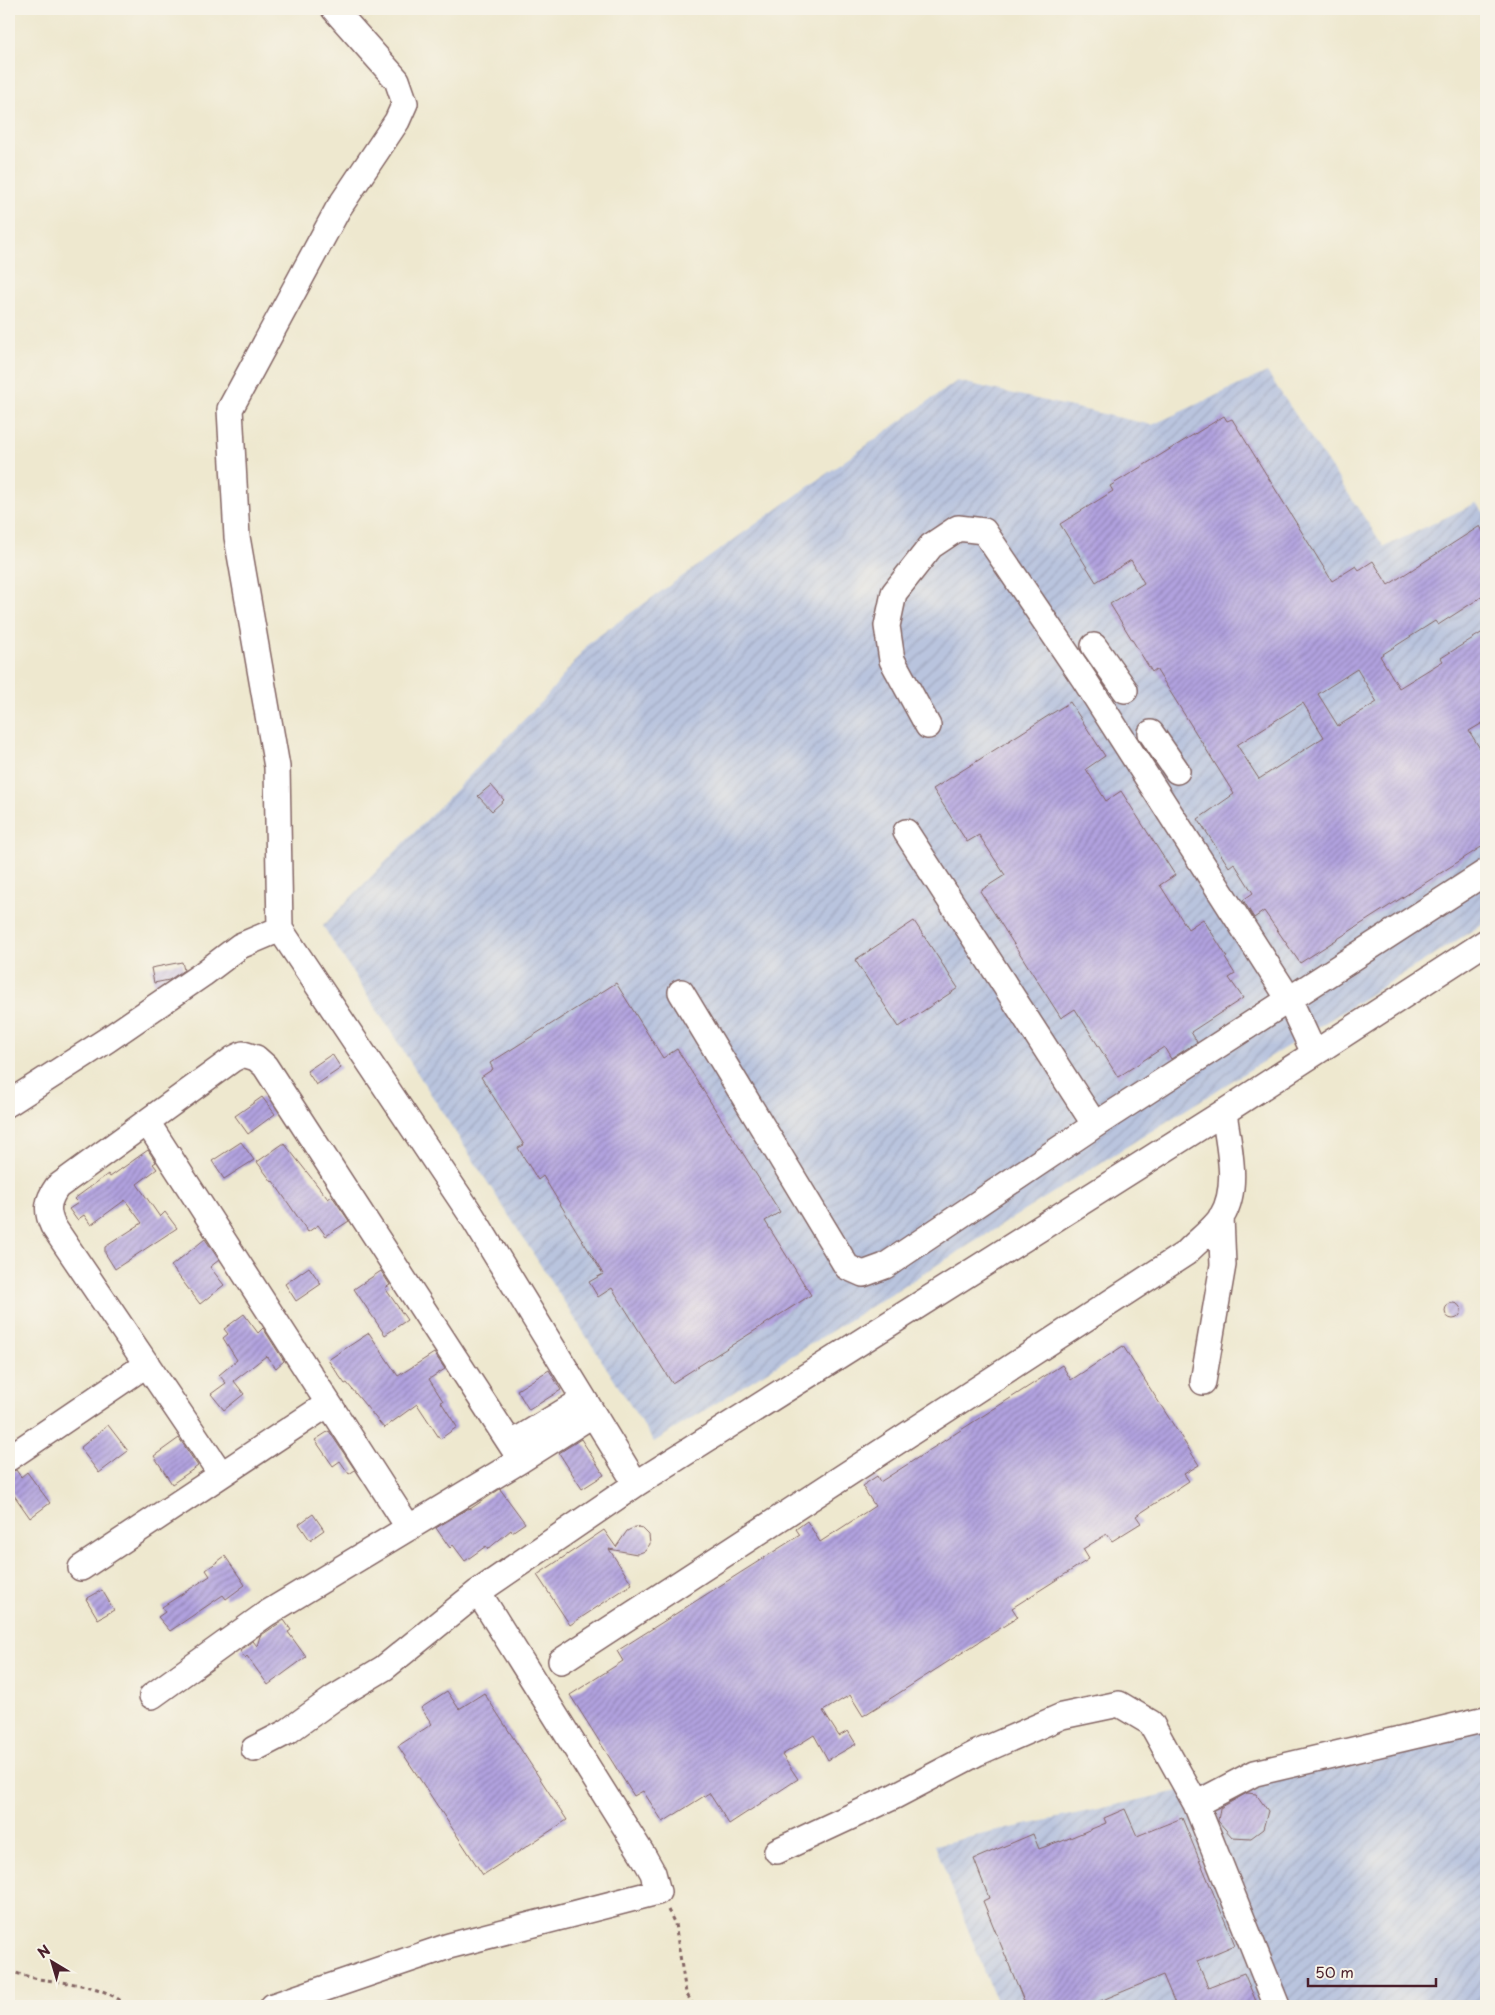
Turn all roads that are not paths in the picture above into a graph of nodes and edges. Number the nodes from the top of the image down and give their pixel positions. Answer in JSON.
{"nodes":[{"id":1,"x":334,"y":9,"type":"edge"},
{"id":2,"x":1084,"y":679,"type":"junction"},
{"id":3,"x":1125,"y":690,"type":"dead end"},
{"id":4,"x":928,"y":726,"type":"dead end"},
{"id":5,"x":1151,"y":733,"type":"dead end"},
{"id":6,"x":1142,"y":770,"type":"junction"},
{"id":7,"x":906,"y":832,"type":"dead end"},
{"id":8,"x":1486,"y":872,"type":"edge"},
{"id":9,"x":280,"y":929,"type":"junction"},
{"id":10,"x":1486,"y":942,"type":"edge"},
{"id":11,"x":681,"y":992,"type":"dead end"},
{"id":12,"x":1289,"y":999,"type":"junction"},
{"id":13,"x":1314,"y":1053,"type":"junction"},
{"id":14,"x":9,"y":1103,"type":"edge"},
{"id":15,"x":1224,"y":1112,"type":"junction"},
{"id":16,"x":147,"y":1122,"type":"junction"},
{"id":17,"x":1095,"y":1126,"type":"junction"},
{"id":18,"x":1221,"y":1217,"type":"junction"},
{"id":19,"x":147,"y":1364,"type":"junction"},
{"id":20,"x":1203,"y":1382,"type":"dead end"},
{"id":21,"x":328,"y":1404,"type":"junction"},
{"id":22,"x":588,"y":1408,"type":"junction"},
{"id":23,"x":516,"y":1452,"type":"junction"},
{"id":24,"x":9,"y":1458,"type":"edge"},
{"id":25,"x":221,"y":1474,"type":"junction"},
{"id":26,"x":636,"y":1484,"type":"junction"},
{"id":27,"x":410,"y":1528,"type":"junction"},
{"id":28,"x":81,"y":1568,"type":"dead end"},
{"id":29,"x":478,"y":1592,"type":"junction"},
{"id":30,"x":562,"y":1661,"type":"dead end"},
{"id":31,"x":152,"y":1696,"type":"dead end"},
{"id":32,"x":1486,"y":1719,"type":"edge"},
{"id":33,"x":254,"y":1750,"type":"dead end"},
{"id":34,"x":1196,"y":1804,"type":"junction"},
{"id":35,"x":777,"y":1851,"type":"dead end"},
{"id":36,"x":273,"y":2006,"type":"edge"},
{"id":37,"x":1277,"y":2006,"type":"edge"}],
"edges":[{"from":1,"to":9,"type":"street"},
{"from":2,"to":3,"type":"street"},
{"from":2,"to":4,"type":"street"},
{"from":2,"to":6,"type":"street"},
{"from":5,"to":6,"type":"street"},
{"from":6,"to":12,"type":"street"},
{"from":7,"to":17,"type":"street"},
{"from":8,"to":12,"type":"street"},
{"from":9,"to":14,"type":"street"},
{"from":9,"to":22,"type":"street"},
{"from":10,"to":13,"type":"street"},
{"from":11,"to":17,"type":"street"},
{"from":12,"to":13,"type":"street"},
{"from":12,"to":17,"type":"street"},
{"from":13,"to":15,"type":"street"},
{"from":15,"to":18,"type":"street"},
{"from":15,"to":26,"type":"street"},
{"from":16,"to":19,"type":"street"},
{"from":16,"to":21,"type":"street"},
{"from":16,"to":23,"type":"street"},
{"from":18,"to":20,"type":"street"},
{"from":18,"to":30,"type":"street"},
{"from":19,"to":24,"type":"street"},
{"from":19,"to":25,"type":"street"},
{"from":21,"to":25,"type":"street"},
{"from":21,"to":27,"type":"street"},
{"from":22,"to":23,"type":"street"},
{"from":22,"to":26,"type":"street"},
{"from":23,"to":27,"type":"street"},
{"from":25,"to":28,"type":"street"},
{"from":26,"to":29,"type":"street"},
{"from":27,"to":31,"type":"street"},
{"from":29,"to":33,"type":"street"},
{"from":29,"to":36,"type":"street"},
{"from":32,"to":34,"type":"street"},
{"from":34,"to":35,"type":"street"},
{"from":34,"to":37,"type":"street"}]}
